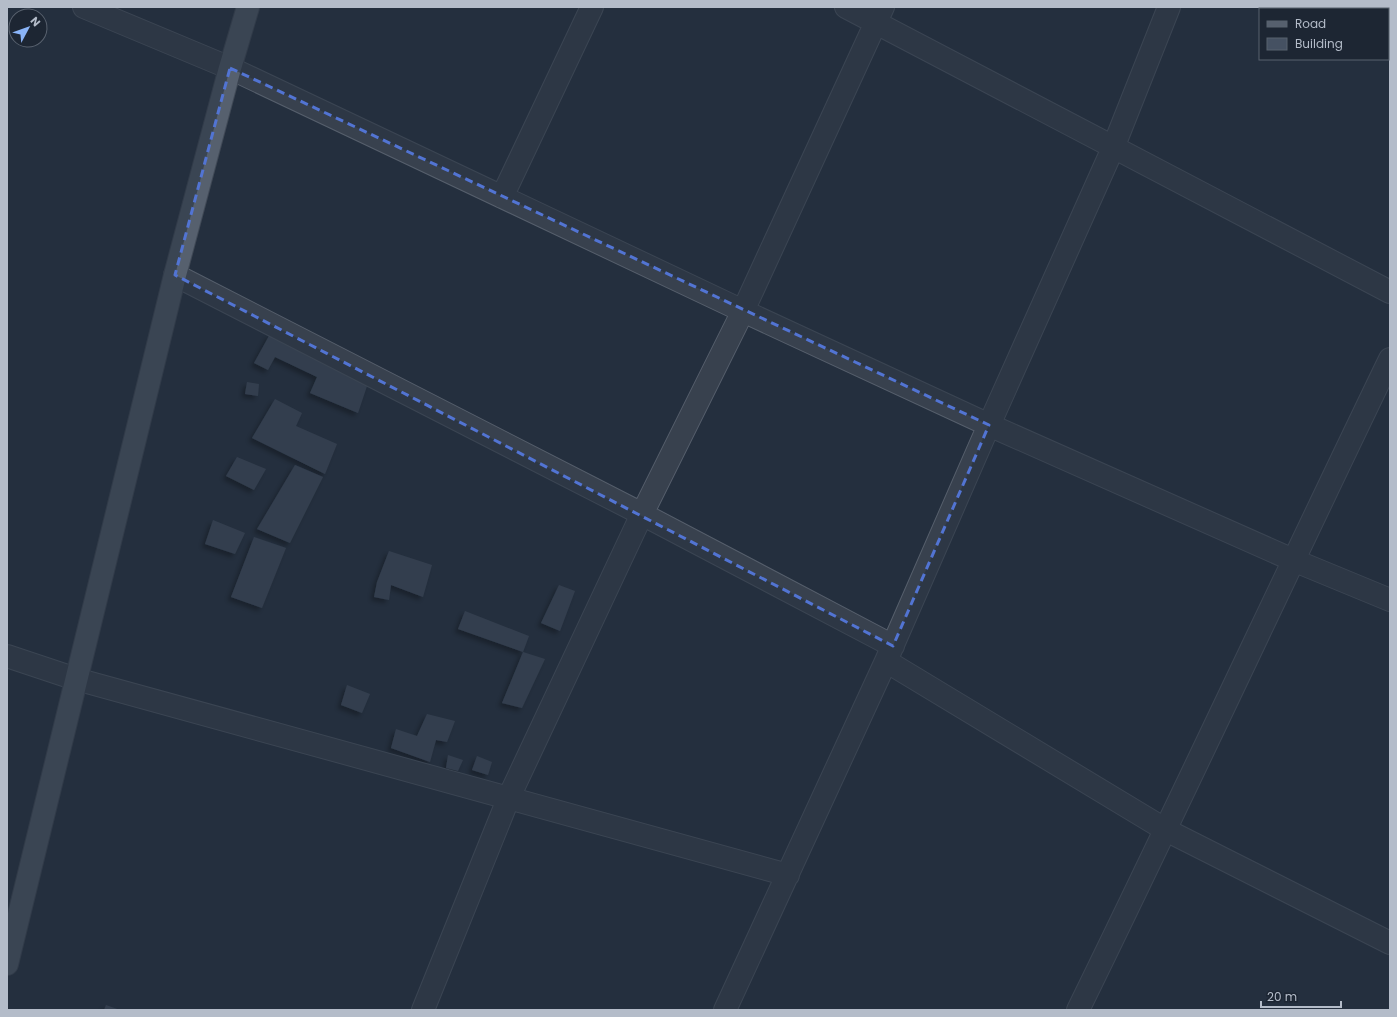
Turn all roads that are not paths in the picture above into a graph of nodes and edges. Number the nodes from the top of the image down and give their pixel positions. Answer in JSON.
{"nodes":[{"id":1,"x":84,"y":7,"type":"edge"},
{"id":2,"x":248,"y":7,"type":"edge"},
{"id":3,"x":592,"y":7,"type":"edge"},
{"id":4,"x":846,"y":7,"type":"edge"},
{"id":5,"x":1169,"y":7,"type":"edge"},
{"id":6,"x":879,"y":14,"type":"edge"},
{"id":7,"x":230,"y":68,"type":"junction"},
{"id":8,"x":1113,"y":148,"type":"junction"},
{"id":9,"x":502,"y":197,"type":"junction"},
{"id":10,"x":174,"y":275,"type":"junction"},
{"id":11,"x":1390,"y":292,"type":"edge"},
{"id":12,"x":743,"y":311,"type":"junction"},
{"id":13,"x":1390,"y":359,"type":"edge"},
{"id":14,"x":989,"y":425,"type":"junction"},
{"id":15,"x":642,"y":514,"type":"junction"},
{"id":16,"x":1293,"y":560,"type":"junction"},
{"id":17,"x":1390,"y":600,"type":"edge"},
{"id":18,"x":890,"y":653,"type":"junction"},
{"id":19,"x":7,"y":656,"type":"edge"},
{"id":20,"x":76,"y":679,"type":"junction"},
{"id":21,"x":509,"y":797,"type":"junction"},
{"id":22,"x":1166,"y":830,"type":"junction"},
{"id":23,"x":788,"y":875,"type":"junction"},
{"id":24,"x":1390,"y":943,"type":"edge"},
{"id":25,"x":7,"y":964,"type":"edge"},
{"id":26,"x":423,"y":1010,"type":"edge"},
{"id":27,"x":725,"y":1010,"type":"edge"},
{"id":28,"x":1078,"y":1010,"type":"edge"}],
"edges":[{"from":1,"to":7,"type":"street"},
{"from":2,"to":7,"type":"main road"},
{"from":3,"to":9,"type":"street"},
{"from":4,"to":6,"type":"street"},
{"from":5,"to":8,"type":"street"},
{"from":6,"to":8,"type":"street"},
{"from":6,"to":12,"type":"street"},
{"from":7,"to":9,"type":"street"},
{"from":7,"to":10,"type":"main road"},
{"from":8,"to":11,"type":"street"},
{"from":8,"to":14,"type":"street"},
{"from":9,"to":12,"type":"street"},
{"from":10,"to":15,"type":"street"},
{"from":10,"to":20,"type":"main road"},
{"from":12,"to":14,"type":"street"},
{"from":12,"to":15,"type":"street"},
{"from":13,"to":16,"type":"street"},
{"from":14,"to":16,"type":"street"},
{"from":14,"to":18,"type":"street"},
{"from":15,"to":18,"type":"street"},
{"from":15,"to":21,"type":"street"},
{"from":16,"to":17,"type":"street"},
{"from":16,"to":22,"type":"street"},
{"from":18,"to":22,"type":"street"},
{"from":18,"to":23,"type":"street"},
{"from":19,"to":20,"type":"street"},
{"from":20,"to":21,"type":"street"},
{"from":20,"to":25,"type":"main road"},
{"from":21,"to":23,"type":"street"},
{"from":21,"to":26,"type":"street"},
{"from":22,"to":24,"type":"street"},
{"from":22,"to":28,"type":"street"},
{"from":23,"to":27,"type":"street"}]}
